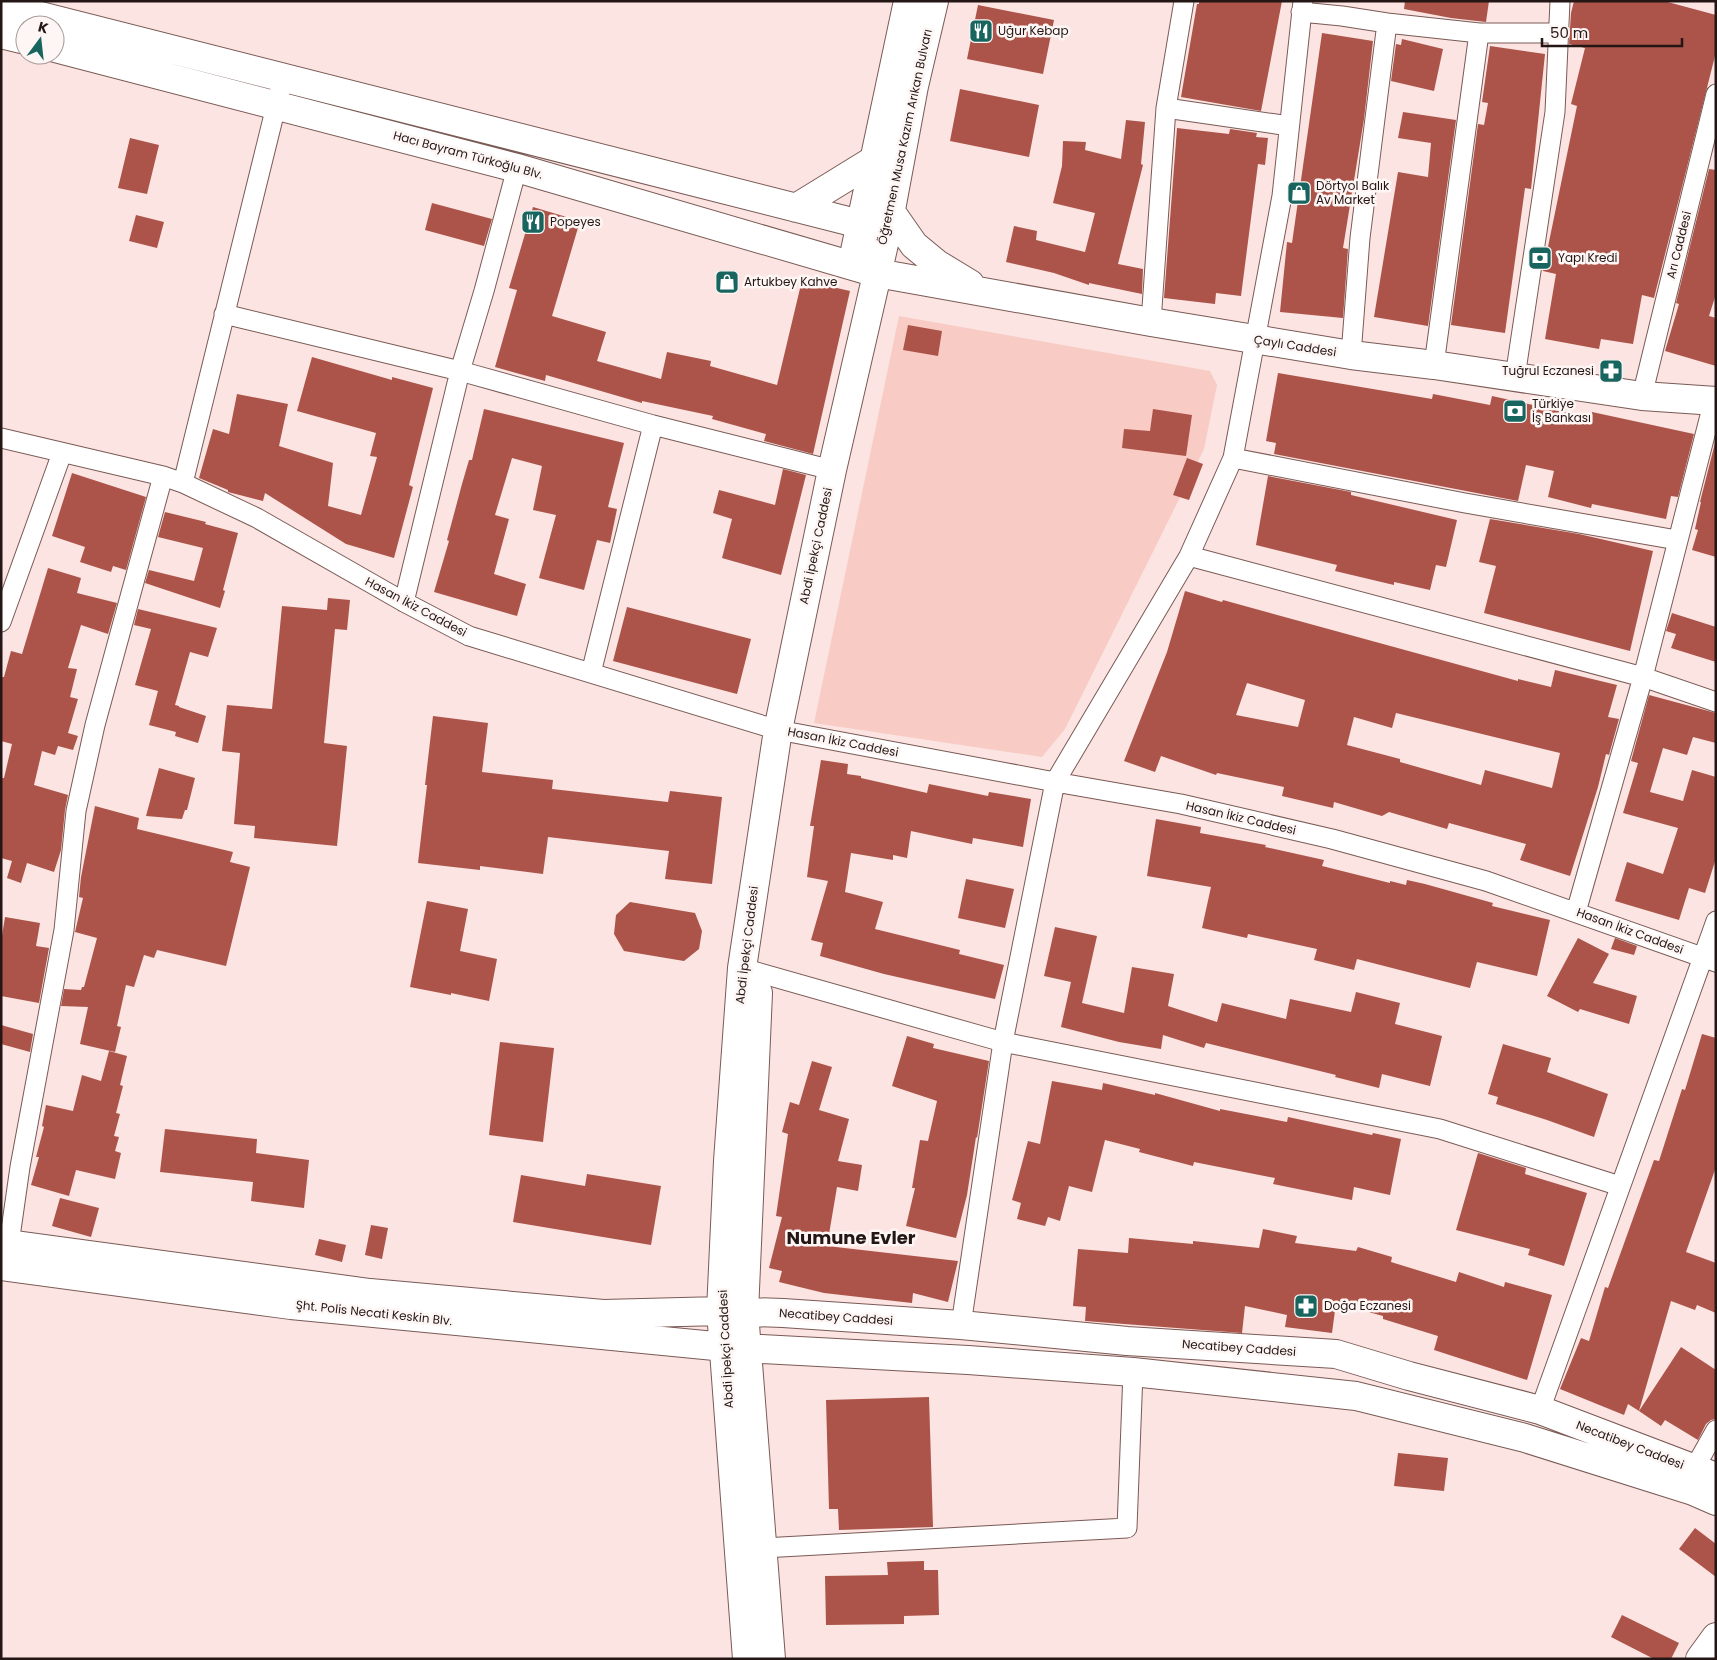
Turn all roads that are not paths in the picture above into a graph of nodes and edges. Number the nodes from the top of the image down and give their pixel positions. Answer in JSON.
{"nodes":[{"id":1,"x":908,"y":1,"type":"edge"},
{"id":2,"x":934,"y":1,"type":"edge"},
{"id":3,"x":1184,"y":1,"type":"edge"},
{"id":4,"x":1560,"y":1,"type":"edge"},
{"id":5,"x":1,"y":6,"type":"edge"},
{"id":6,"x":1302,"y":7,"type":"edge"},
{"id":7,"x":1387,"y":23,"type":"junction"},
{"id":8,"x":1479,"y":33,"type":"junction"},
{"id":9,"x":1558,"y":33,"type":"junction"},
{"id":10,"x":1,"y":34,"type":"edge"},
{"id":11,"x":15,"y":38,"type":"edge"},
{"id":12,"x":65,"y":51,"type":"edge"},
{"id":13,"x":283,"y":78,"type":"junction"},
{"id":14,"x":1716,"y":94,"type":"edge"},
{"id":15,"x":276,"y":104,"type":"junction"},
{"id":16,"x":1166,"y":108,"type":"junction"},
{"id":17,"x":1289,"y":126,"type":"junction"},
{"id":18,"x":874,"y":160,"type":"junction"},
{"id":19,"x":517,"y":168,"type":"junction"},
{"id":20,"x":796,"y":208,"type":"junction"},
{"id":21,"x":891,"y":212,"type":"junction"},
{"id":22,"x":860,"y":224,"type":"junction"},
{"id":23,"x":864,"y":269,"type":"junction"},
{"id":24,"x":984,"y":292,"type":"junction"},
{"id":25,"x":224,"y":314,"type":"junction"},
{"id":26,"x":1151,"y":322,"type":"junction"},
{"id":27,"x":1256,"y":340,"type":"junction"},
{"id":28,"x":1351,"y":355,"type":"junction"},
{"id":29,"x":1434,"y":365,"type":"junction"},
{"id":30,"x":460,"y":371,"type":"junction"},
{"id":31,"x":1515,"y":377,"type":"junction"},
{"id":32,"x":1642,"y":396,"type":"junction"},
{"id":33,"x":1715,"y":401,"type":"edge"},
{"id":34,"x":653,"y":425,"type":"junction"},
{"id":35,"x":1,"y":438,"type":"edge"},
{"id":36,"x":62,"y":453,"type":"junction"},
{"id":37,"x":1233,"y":458,"type":"junction"},
{"id":38,"x":832,"y":470,"type":"junction"},
{"id":39,"x":164,"y":476,"type":"junction"},
{"id":40,"x":183,"y":482,"type":"junction"},
{"id":41,"x":1677,"y":540,"type":"junction"},
{"id":42,"x":1189,"y":556,"type":"junction"},
{"id":43,"x":404,"y":602,"type":"junction"},
{"id":44,"x":1,"y":622,"type":"edge"},
{"id":45,"x":591,"y":673,"type":"junction"},
{"id":46,"x":1643,"y":677,"type":"junction"},
{"id":47,"x":1716,"y":702,"type":"edge"},
{"id":48,"x":778,"y":730,"type":"junction"},
{"id":49,"x":1055,"y":782,"type":"junction"},
{"id":50,"x":1576,"y":912,"type":"junction"},
{"id":51,"x":1716,"y":921,"type":"edge"},
{"id":52,"x":1709,"y":960,"type":"edge"},
{"id":53,"x":750,"y":971,"type":"junction"},
{"id":54,"x":1003,"y":1042,"type":"junction"},
{"id":55,"x":1620,"y":1186,"type":"junction"},
{"id":56,"x":4,"y":1251,"type":"edge"},
{"id":57,"x":733,"y":1311,"type":"junction"},
{"id":58,"x":961,"y":1325,"type":"junction"},
{"id":59,"x":737,"y":1348,"type":"junction"},
{"id":60,"x":1133,"y":1372,"type":"junction"},
{"id":61,"x":1540,"y":1410,"type":"junction"},
{"id":62,"x":1716,"y":1430,"type":"edge"},
{"id":63,"x":1525,"y":1438,"type":"junction"},
{"id":64,"x":1705,"y":1473,"type":"edge"},
{"id":65,"x":1716,"y":1501,"type":"edge"},
{"id":66,"x":763,"y":1548,"type":"junction"},
{"id":67,"x":1716,"y":1637,"type":"edge"},
{"id":68,"x":746,"y":1659,"type":"edge"},
{"id":69,"x":771,"y":1659,"type":"edge"},
{"id":70,"x":1700,"y":1659,"type":"edge"}],
"edges":[{"from":1,"to":18,"type":"street","name":"Öğretmen Musa Kazım Arıkan Bulvarı"},
{"from":2,"to":21,"type":"street","name":"Öğretmen Musa Kazım Arıkan Bulvarı"},
{"from":3,"to":16,"type":"street"},
{"from":4,"to":9,"type":"street"},
{"from":5,"to":13,"type":"street"},
{"from":6,"to":7,"type":"street"},
{"from":6,"to":17,"type":"street"},
{"from":7,"to":8,"type":"street"},
{"from":7,"to":28,"type":"street"},
{"from":8,"to":9,"type":"street"},
{"from":8,"to":29,"type":"street"},
{"from":9,"to":31,"type":"street"},
{"from":10,"to":11,"type":"street"},
{"from":12,"to":15,"type":"street","name":"Hacı Bayram Türkoğlu Blv."},
{"from":13,"to":15,"type":"street"},
{"from":13,"to":20,"type":"street"},
{"from":14,"to":32,"type":"street","name":"Arı Caddesi"},
{"from":15,"to":19,"type":"street","name":"Hacı Bayram Türkoğlu Blv."},
{"from":15,"to":25,"type":"street"},
{"from":16,"to":17,"type":"street"},
{"from":16,"to":26,"type":"street"},
{"from":17,"to":27,"type":"street"},
{"from":18,"to":20,"type":"street"},
{"from":18,"to":22,"type":"street","name":"Öğretmen Musa Kazım Arıkan Bulvarı"},
{"from":19,"to":23,"type":"street","name":"Hacı Bayram Türkoğlu Blv."},
{"from":19,"to":30,"type":"street"},
{"from":20,"to":22,"type":"street"},
{"from":21,"to":23,"type":"street","name":"Öğretmen Musa Kazım Arıkan Bulvarı"},
{"from":21,"to":24,"type":"street"},
{"from":22,"to":23,"type":"street","name":"Öğretmen Musa Kazım Arıkan Bulvarı"},
{"from":23,"to":24,"type":"street","name":"Çaylı Caddesi"},
{"from":23,"to":38,"type":"street","name":"Abdi İpekçi Caddesi"},
{"from":24,"to":26,"type":"street","name":"Çaylı Caddesi"},
{"from":25,"to":30,"type":"street"},
{"from":25,"to":40,"type":"street"},
{"from":26,"to":27,"type":"street","name":"Çaylı Caddesi"},
{"from":27,"to":28,"type":"street","name":"Çaylı Caddesi"},
{"from":27,"to":37,"type":"street"},
{"from":28,"to":29,"type":"street","name":"Çaylı Caddesi"},
{"from":29,"to":31,"type":"street","name":"Çaylı Caddesi"},
{"from":30,"to":34,"type":"street"},
{"from":30,"to":43,"type":"street"},
{"from":31,"to":32,"type":"street","name":"Çaylı Caddesi"},
{"from":32,"to":33,"type":"street","name":"Çaylı Caddesi"},
{"from":33,"to":41,"type":"street"},
{"from":34,"to":38,"type":"street"},
{"from":34,"to":45,"type":"street"},
{"from":35,"to":36,"type":"street","name":"Hasan İkiz Caddesi"},
{"from":36,"to":39,"type":"street","name":"Hasan İkiz Caddesi"},
{"from":36,"to":44,"type":"street"},
{"from":37,"to":41,"type":"street"},
{"from":37,"to":42,"type":"street"},
{"from":38,"to":48,"type":"street","name":"Abdi İpekçi Caddesi"},
{"from":39,"to":40,"type":"street","name":"Hasan İkiz Caddesi"},
{"from":39,"to":56,"type":"street"},
{"from":40,"to":43,"type":"street","name":"Hasan İkiz Caddesi"},
{"from":41,"to":46,"type":"street"},
{"from":42,"to":46,"type":"street"},
{"from":42,"to":49,"type":"street"},
{"from":43,"to":45,"type":"street","name":"Hasan İkiz Caddesi"},
{"from":45,"to":48,"type":"street","name":"Hasan İkiz Caddesi"},
{"from":46,"to":47,"type":"street"},
{"from":46,"to":50,"type":"street"},
{"from":48,"to":49,"type":"street","name":"Hasan İkiz Caddesi"},
{"from":48,"to":53,"type":"street","name":"Abdi İpekçi Caddesi"},
{"from":49,"to":50,"type":"street","name":"Hasan İkiz Caddesi"},
{"from":49,"to":54,"type":"street"},
{"from":50,"to":52,"type":"street","name":"Hasan İkiz Caddesi"},
{"from":51,"to":52,"type":"street"},
{"from":52,"to":55,"type":"street"},
{"from":53,"to":54,"type":"street"},
{"from":53,"to":57,"type":"street","name":"Abdi İpekçi Caddesi"},
{"from":54,"to":55,"type":"street"},
{"from":54,"to":58,"type":"street"},
{"from":55,"to":61,"type":"street"},
{"from":56,"to":57,"type":"street","name":"Şht. Polis Necati Keskin Blv."},
{"from":56,"to":59,"type":"street","name":"Şht. Polis Necati Keskin Blv."},
{"from":57,"to":58,"type":"street","name":"Necatibey Caddesi"},
{"from":57,"to":59,"type":"street","name":"Abdi İpekçi Caddesi"},
{"from":58,"to":61,"type":"street","name":"Necatibey Caddesi"},
{"from":59,"to":60,"type":"street","name":"Necatibey Caddesi"},
{"from":59,"to":66,"type":"street","name":"Abdi İpekçi Caddesi"},
{"from":59,"to":68,"type":"street","name":"Abdi İpekçi Caddesi"},
{"from":60,"to":63,"type":"street","name":"Necatibey Caddesi"},
{"from":60,"to":66,"type":"street"},
{"from":61,"to":63,"type":"street"},
{"from":61,"to":64,"type":"street","name":"Necatibey Caddesi"},
{"from":62,"to":64,"type":"street"},
{"from":63,"to":65,"type":"street","name":"Necatibey Caddesi"},
{"from":66,"to":69,"type":"street","name":"Abdi İpekçi Caddesi"},
{"from":67,"to":70,"type":"street"}]}
